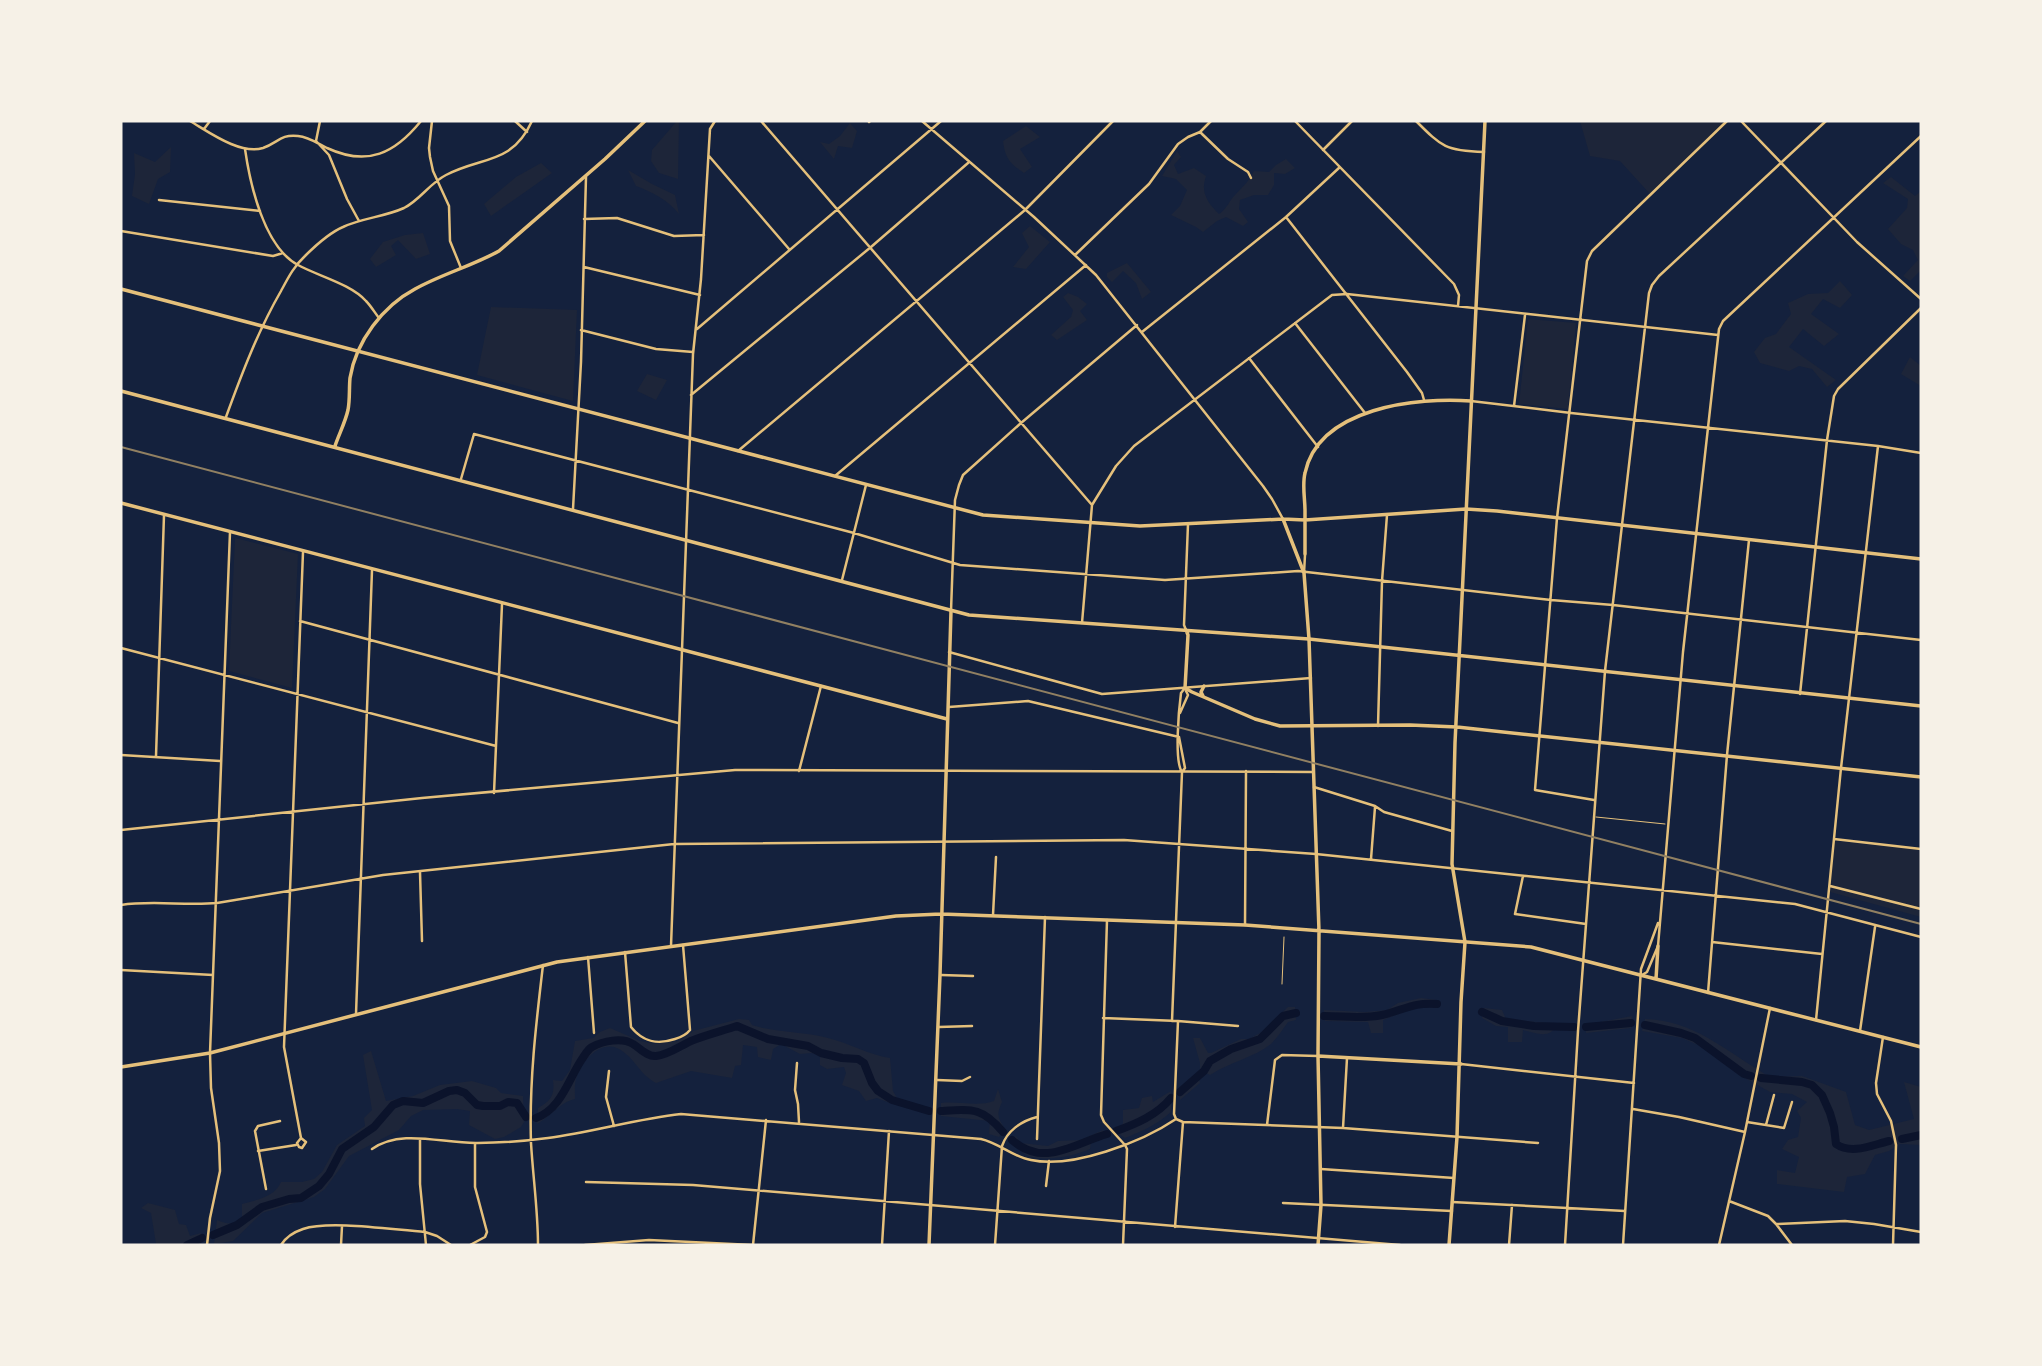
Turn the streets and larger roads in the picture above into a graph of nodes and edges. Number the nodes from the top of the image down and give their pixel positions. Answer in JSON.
{"nodes":[{"id":1,"x":190,"y":121,"type":"edge"},
{"id":2,"x":210,"y":121,"type":"edge"},
{"id":3,"x":320,"y":121,"type":"edge"},
{"id":4,"x":421,"y":121,"type":"edge"},
{"id":5,"x":432,"y":121,"type":"edge"},
{"id":6,"x":515,"y":121,"type":"edge"},
{"id":7,"x":532,"y":121,"type":"edge"},
{"id":8,"x":645,"y":121,"type":"edge"},
{"id":9,"x":715,"y":121,"type":"edge"},
{"id":10,"x":761,"y":121,"type":"edge"},
{"id":11,"x":922,"y":121,"type":"edge"},
{"id":12,"x":941,"y":121,"type":"edge"},
{"id":13,"x":1113,"y":121,"type":"edge"},
{"id":14,"x":1211,"y":121,"type":"edge"},
{"id":15,"x":1295,"y":121,"type":"edge"},
{"id":16,"x":1352,"y":121,"type":"edge"},
{"id":17,"x":1416,"y":121,"type":"edge"},
{"id":18,"x":1485,"y":121,"type":"edge"},
{"id":19,"x":1727,"y":121,"type":"edge"},
{"id":20,"x":1741,"y":121,"type":"edge"},
{"id":21,"x":1826,"y":121,"type":"edge"},
{"id":22,"x":933,"y":129,"type":"junction"},
{"id":23,"x":204,"y":130,"type":"junction"},
{"id":24,"x":527,"y":132,"type":"junction"},
{"id":25,"x":1200,"y":132,"type":"junction"},
{"id":26,"x":1921,"y":136,"type":"edge"},
{"id":27,"x":316,"y":141,"type":"junction"},
{"id":28,"x":245,"y":149,"type":"junction"},
{"id":29,"x":1323,"y":150,"type":"junction"},
{"id":30,"x":1484,"y":152,"type":"junction"},
{"id":31,"x":709,"y":156,"type":"junction"},
{"id":32,"x":969,"y":163,"type":"junction"},
{"id":33,"x":1781,"y":163,"type":"junction"},
{"id":34,"x":1340,"y":167,"type":"junction"},
{"id":35,"x":586,"y":177,"type":"junction"},
{"id":36,"x":1251,"y":178,"type":"dead end"},
{"id":37,"x":438,"y":180,"type":"junction"},
{"id":38,"x":159,"y":200,"type":"dead end"},
{"id":39,"x":837,"y":208,"type":"junction"},
{"id":40,"x":1025,"y":210,"type":"junction"},
{"id":41,"x":260,"y":211,"type":"junction"},
{"id":42,"x":1286,"y":217,"type":"junction"},
{"id":43,"x":1834,"y":218,"type":"junction"},
{"id":44,"x":584,"y":219,"type":"junction"},
{"id":45,"x":359,"y":221,"type":"junction"},
{"id":46,"x":121,"y":231,"type":"edge"},
{"id":47,"x":704,"y":235,"type":"junction"},
{"id":48,"x":871,"y":247,"type":"junction"},
{"id":49,"x":789,"y":249,"type":"junction"},
{"id":50,"x":283,"y":253,"type":"junction"},
{"id":51,"x":1075,"y":255,"type":"junction"},
{"id":52,"x":296,"y":265,"type":"junction"},
{"id":53,"x":1086,"y":265,"type":"junction"},
{"id":54,"x":583,"y":267,"type":"junction"},
{"id":55,"x":461,"y":268,"type":"junction"},
{"id":56,"x":121,"y":289,"type":"edge"},
{"id":57,"x":1347,"y":294,"type":"junction"},
{"id":58,"x":700,"y":295,"type":"junction"},
{"id":59,"x":1921,"y":299,"type":"edge"},
{"id":60,"x":917,"y":300,"type":"junction"},
{"id":61,"x":1458,"y":306,"type":"junction"},
{"id":62,"x":1476,"y":308,"type":"junction"},
{"id":63,"x":1921,"y":308,"type":"edge"},
{"id":64,"x":1525,"y":314,"type":"junction"},
{"id":65,"x":379,"y":318,"type":"junction"},
{"id":66,"x":1581,"y":320,"type":"junction"},
{"id":67,"x":1295,"y":323,"type":"junction"},
{"id":68,"x":263,"y":325,"type":"junction"},
{"id":69,"x":1137,"y":325,"type":"junction"},
{"id":70,"x":1645,"y":327,"type":"junction"},
{"id":71,"x":697,"y":328,"type":"junction"},
{"id":72,"x":582,"y":330,"type":"junction"},
{"id":73,"x":1142,"y":332,"type":"junction"},
{"id":74,"x":1718,"y":335,"type":"junction"},
{"id":75,"x":359,"y":352,"type":"junction"},
{"id":76,"x":693,"y":352,"type":"junction"},
{"id":77,"x":1249,"y":358,"type":"junction"},
{"id":78,"x":970,"y":362,"type":"junction"},
{"id":79,"x":121,"y":391,"type":"edge"},
{"id":80,"x":691,"y":394,"type":"junction"},
{"id":81,"x":1196,"y":400,"type":"junction"},
{"id":82,"x":1424,"y":400,"type":"junction"},
{"id":83,"x":1471,"y":401,"type":"junction"},
{"id":84,"x":1514,"y":406,"type":"junction"},
{"id":85,"x":578,"y":409,"type":"junction"},
{"id":86,"x":1571,"y":413,"type":"junction"},
{"id":87,"x":1365,"y":414,"type":"junction"},
{"id":88,"x":226,"y":417,"type":"junction"},
{"id":89,"x":1634,"y":419,"type":"junction"},
{"id":90,"x":1021,"y":423,"type":"junction"},
{"id":91,"x":1708,"y":427,"type":"junction"},
{"id":92,"x":690,"y":438,"type":"junction"},
{"id":93,"x":1827,"y":440,"type":"junction"},
{"id":94,"x":335,"y":446,"type":"junction"},
{"id":95,"x":1878,"y":446,"type":"junction"},
{"id":96,"x":1318,"y":447,"type":"junction"},
{"id":97,"x":738,"y":450,"type":"junction"},
{"id":98,"x":1921,"y":453,"type":"edge"},
{"id":99,"x":576,"y":459,"type":"junction"},
{"id":100,"x":835,"y":476,"type":"junction"},
{"id":101,"x":461,"y":479,"type":"junction"},
{"id":102,"x":866,"y":484,"type":"junction"},
{"id":103,"x":688,"y":488,"type":"junction"},
{"id":104,"x":121,"y":503,"type":"edge"},
{"id":105,"x":1092,"y":505,"type":"junction"},
{"id":106,"x":573,"y":509,"type":"junction"},
{"id":107,"x":955,"y":509,"type":"junction"},
{"id":108,"x":1466,"y":509,"type":"junction"},
{"id":109,"x":164,"y":514,"type":"junction"},
{"id":110,"x":1387,"y":514,"type":"junction"},
{"id":111,"x":1557,"y":517,"type":"junction"},
{"id":112,"x":1283,"y":519,"type":"junction"},
{"id":113,"x":1305,"y":520,"type":"junction"},
{"id":114,"x":1089,"y":524,"type":"junction"},
{"id":115,"x":1188,"y":524,"type":"junction"},
{"id":116,"x":1622,"y":525,"type":"junction"},
{"id":117,"x":230,"y":532,"type":"junction"},
{"id":118,"x":854,"y":533,"type":"junction"},
{"id":119,"x":1695,"y":533,"type":"junction"},
{"id":120,"x":686,"y":539,"type":"junction"},
{"id":121,"x":1749,"y":540,"type":"junction"},
{"id":122,"x":1816,"y":547,"type":"junction"},
{"id":123,"x":303,"y":552,"type":"junction"},
{"id":124,"x":1867,"y":553,"type":"junction"},
{"id":125,"x":1305,"y":554,"type":"joint"},
{"id":126,"x":1921,"y":559,"type":"edge"},
{"id":127,"x":953,"y":562,"type":"junction"},
{"id":128,"x":372,"y":569,"type":"junction"},
{"id":129,"x":1304,"y":573,"type":"junction"},
{"id":130,"x":1085,"y":575,"type":"junction"},
{"id":131,"x":1186,"y":578,"type":"junction"},
{"id":132,"x":842,"y":580,"type":"junction"},
{"id":133,"x":1382,"y":581,"type":"junction"},
{"id":134,"x":1462,"y":590,"type":"junction"},
{"id":135,"x":1551,"y":600,"type":"junction"},
{"id":136,"x":502,"y":603,"type":"junction"},
{"id":137,"x":1613,"y":605,"type":"junction"},
{"id":138,"x":951,"y":611,"type":"junction"},
{"id":139,"x":1687,"y":614,"type":"junction"},
{"id":140,"x":1741,"y":620,"type":"junction"},
{"id":141,"x":300,"y":621,"type":"junction"},
{"id":142,"x":1082,"y":623,"type":"junction"},
{"id":143,"x":1807,"y":626,"type":"junction"},
{"id":144,"x":1186,"y":630,"type":"junction"},
{"id":145,"x":1857,"y":632,"type":"junction"},
{"id":146,"x":1310,"y":639,"type":"junction"},
{"id":147,"x":370,"y":640,"type":"junction"},
{"id":148,"x":1921,"y":640,"type":"edge"},
{"id":149,"x":1380,"y":646,"type":"junction"},
{"id":150,"x":121,"y":648,"type":"edge"},
{"id":151,"x":681,"y":650,"type":"junction"},
{"id":152,"x":949,"y":652,"type":"junction"},
{"id":153,"x":1459,"y":655,"type":"junction"},
{"id":154,"x":159,"y":658,"type":"junction"},
{"id":155,"x":1545,"y":664,"type":"junction"},
{"id":156,"x":1605,"y":671,"type":"junction"},
{"id":157,"x":499,"y":675,"type":"junction"},
{"id":158,"x":224,"y":676,"type":"junction"},
{"id":159,"x":1311,"y":678,"type":"junction"},
{"id":160,"x":1680,"y":681,"type":"junction"},
{"id":161,"x":821,"y":686,"type":"junction"},
{"id":162,"x":1204,"y":686,"type":"junction"},
{"id":163,"x":1735,"y":686,"type":"junction"},
{"id":164,"x":1185,"y":688,"type":"junction"},
{"id":165,"x":296,"y":694,"type":"junction"},
{"id":166,"x":1800,"y":694,"type":"junction"},
{"id":167,"x":1203,"y":696,"type":"junction"},
{"id":168,"x":1850,"y":698,"type":"junction"},
{"id":169,"x":1921,"y":706,"type":"edge"},
{"id":170,"x":947,"y":707,"type":"junction"},
{"id":171,"x":367,"y":713,"type":"junction"},
{"id":172,"x":1180,"y":714,"type":"junction"},
{"id":173,"x":947,"y":719,"type":"junction"},
{"id":174,"x":678,"y":723,"type":"junction"},
{"id":175,"x":1378,"y":726,"type":"junction"},
{"id":176,"x":1312,"y":727,"type":"junction"},
{"id":177,"x":1457,"y":727,"type":"junction"},
{"id":178,"x":1539,"y":735,"type":"junction"},
{"id":179,"x":1179,"y":737,"type":"junction"},
{"id":180,"x":1600,"y":742,"type":"junction"},
{"id":181,"x":496,"y":746,"type":"junction"},
{"id":182,"x":1674,"y":750,"type":"junction"},
{"id":183,"x":121,"y":755,"type":"edge"},
{"id":184,"x":1727,"y":755,"type":"junction"},
{"id":185,"x":156,"y":756,"type":"junction"},
{"id":186,"x":220,"y":761,"type":"junction"},
{"id":187,"x":1841,"y":769,"type":"junction"},
{"id":188,"x":799,"y":771,"type":"junction"},
{"id":189,"x":945,"y":771,"type":"junction"},
{"id":190,"x":1246,"y":771,"type":"junction"},
{"id":191,"x":1182,"y":772,"type":"junction"},
{"id":192,"x":1313,"y":772,"type":"junction"},
{"id":193,"x":677,"y":775,"type":"junction"},
{"id":194,"x":1921,"y":777,"type":"edge"},
{"id":195,"x":1314,"y":787,"type":"junction"},
{"id":196,"x":494,"y":793,"type":"junction"},
{"id":197,"x":1595,"y":800,"type":"junction"},
{"id":198,"x":364,"y":805,"type":"junction"},
{"id":199,"x":1375,"y":806,"type":"junction"},
{"id":200,"x":293,"y":813,"type":"junction"},
{"id":201,"x":218,"y":821,"type":"junction"},
{"id":202,"x":121,"y":830,"type":"edge"},
{"id":203,"x":1452,"y":831,"type":"junction"},
{"id":204,"x":1834,"y":839,"type":"junction"},
{"id":205,"x":943,"y":842,"type":"junction"},
{"id":206,"x":674,"y":844,"type":"junction"},
{"id":207,"x":1177,"y":844,"type":"junction"},
{"id":208,"x":1245,"y":849,"type":"junction"},
{"id":209,"x":1921,"y":849,"type":"edge"},
{"id":210,"x":1316,"y":854,"type":"junction"},
{"id":211,"x":996,"y":857,"type":"dead end"},
{"id":212,"x":1371,"y":859,"type":"junction"},
{"id":213,"x":1453,"y":867,"type":"junction"},
{"id":214,"x":420,"y":872,"type":"junction"},
{"id":215,"x":1523,"y":876,"type":"junction"},
{"id":216,"x":361,"y":879,"type":"junction"},
{"id":217,"x":1589,"y":882,"type":"junction"},
{"id":218,"x":1829,"y":887,"type":"junction"},
{"id":219,"x":1661,"y":890,"type":"junction"},
{"id":220,"x":289,"y":891,"type":"junction"},
{"id":221,"x":1717,"y":896,"type":"junction"},
{"id":222,"x":215,"y":904,"type":"junction"},
{"id":223,"x":121,"y":905,"type":"edge"},
{"id":224,"x":1921,"y":909,"type":"edge"},
{"id":225,"x":1827,"y":912,"type":"junction"},
{"id":226,"x":941,"y":914,"type":"junction"},
{"id":227,"x":993,"y":915,"type":"junction"},
{"id":228,"x":1045,"y":917,"type":"junction"},
{"id":229,"x":1107,"y":919,"type":"junction"},
{"id":230,"x":1174,"y":922,"type":"junction"},
{"id":231,"x":1658,"y":922,"type":"junction"},
{"id":232,"x":1586,"y":924,"type":"junction"},
{"id":233,"x":1245,"y":925,"type":"junction"},
{"id":234,"x":1875,"y":926,"type":"junction"},
{"id":235,"x":1319,"y":931,"type":"junction"},
{"id":236,"x":1921,"y":937,"type":"edge"},
{"id":237,"x":422,"y":941,"type":"dead end"},
{"id":238,"x":1465,"y":942,"type":"junction"},
{"id":239,"x":1712,"y":942,"type":"junction"},
{"id":240,"x":683,"y":945,"type":"junction"},
{"id":241,"x":671,"y":946,"type":"junction"},
{"id":242,"x":1658,"y":946,"type":"junction"},
{"id":243,"x":625,"y":952,"type":"junction"},
{"id":244,"x":1822,"y":954,"type":"junction"},
{"id":245,"x":588,"y":957,"type":"junction"},
{"id":246,"x":1583,"y":960,"type":"junction"},
{"id":247,"x":543,"y":965,"type":"junction"},
{"id":248,"x":121,"y":970,"type":"edge"},
{"id":249,"x":213,"y":975,"type":"junction"},
{"id":250,"x":940,"y":975,"type":"junction"},
{"id":251,"x":1642,"y":975,"type":"junction"},
{"id":252,"x":973,"y":976,"type":"dead end"},
{"id":253,"x":1656,"y":979,"type":"junction"},
{"id":254,"x":1708,"y":993,"type":"junction"},
{"id":255,"x":1769,"y":1008,"type":"junction"},
{"id":256,"x":356,"y":1014,"type":"junction"},
{"id":257,"x":1103,"y":1018,"type":"junction"},
{"id":258,"x":1172,"y":1021,"type":"junction"},
{"id":259,"x":1178,"y":1021,"type":"junction"},
{"id":260,"x":1815,"y":1021,"type":"junction"},
{"id":261,"x":972,"y":1026,"type":"dead end"},
{"id":262,"x":1238,"y":1026,"type":"dead end"},
{"id":263,"x":939,"y":1027,"type":"junction"},
{"id":264,"x":1860,"y":1031,"type":"junction"},
{"id":265,"x":284,"y":1033,"type":"junction"},
{"id":266,"x":594,"y":1033,"type":"dead end"},
{"id":267,"x":1883,"y":1037,"type":"junction"},
{"id":268,"x":1921,"y":1047,"type":"edge"},
{"id":269,"x":210,"y":1053,"type":"junction"},
{"id":270,"x":1318,"y":1056,"type":"junction"},
{"id":271,"x":1347,"y":1058,"type":"junction"},
{"id":272,"x":797,"y":1063,"type":"dead end"},
{"id":273,"x":1461,"y":1064,"type":"junction"},
{"id":274,"x":121,"y":1067,"type":"edge"},
{"id":275,"x":609,"y":1071,"type":"dead end"},
{"id":276,"x":970,"y":1077,"type":"dead end"},
{"id":277,"x":1576,"y":1077,"type":"junction"},
{"id":278,"x":936,"y":1080,"type":"junction"},
{"id":279,"x":1634,"y":1083,"type":"junction"},
{"id":280,"x":1774,"y":1096,"type":"dead end"},
{"id":281,"x":1792,"y":1102,"type":"dead end"},
{"id":282,"x":1633,"y":1108,"type":"junction"},
{"id":283,"x":1037,"y":1117,"type":"junction"},
{"id":284,"x":1176,"y":1119,"type":"junction"},
{"id":285,"x":766,"y":1120,"type":"junction"},
{"id":286,"x":280,"y":1121,"type":"dead end"},
{"id":287,"x":799,"y":1122,"type":"junction"},
{"id":288,"x":1183,"y":1122,"type":"junction"},
{"id":289,"x":1747,"y":1122,"type":"junction"},
{"id":290,"x":1267,"y":1125,"type":"junction"},
{"id":291,"x":1766,"y":1125,"type":"junction"},
{"id":292,"x":614,"y":1126,"type":"junction"},
{"id":293,"x":1319,"y":1127,"type":"junction"},
{"id":294,"x":1343,"y":1128,"type":"junction"},
{"id":295,"x":889,"y":1131,"type":"junction"},
{"id":296,"x":1745,"y":1132,"type":"junction"},
{"id":297,"x":934,"y":1135,"type":"junction"},
{"id":298,"x":1457,"y":1137,"type":"junction"},
{"id":299,"x":301,"y":1138,"type":"junction"},
{"id":300,"x":420,"y":1139,"type":"junction"},
{"id":301,"x":1037,"y":1139,"type":"dead end"},
{"id":302,"x":531,"y":1140,"type":"junction"},
{"id":303,"x":475,"y":1143,"type":"junction"},
{"id":304,"x":1538,"y":1143,"type":"dead end"},
{"id":305,"x":297,"y":1144,"type":"junction"},
{"id":306,"x":1125,"y":1145,"type":"junction"},
{"id":307,"x":1002,"y":1146,"type":"junction"},
{"id":308,"x":372,"y":1149,"type":"dead end"},
{"id":309,"x":258,"y":1151,"type":"junction"},
{"id":310,"x":1049,"y":1161,"type":"junction"},
{"id":311,"x":1320,"y":1169,"type":"junction"},
{"id":312,"x":1454,"y":1178,"type":"junction"},
{"id":313,"x":586,"y":1182,"type":"dead end"},
{"id":314,"x":1046,"y":1186,"type":"dead end"},
{"id":315,"x":266,"y":1189,"type":"dead end"},
{"id":316,"x":759,"y":1191,"type":"junction"},
{"id":317,"x":884,"y":1201,"type":"junction"},
{"id":318,"x":1729,"y":1201,"type":"junction"},
{"id":319,"x":1452,"y":1202,"type":"junction"},
{"id":320,"x":1283,"y":1203,"type":"dead end"},
{"id":321,"x":931,"y":1205,"type":"junction"},
{"id":322,"x":1321,"y":1205,"type":"junction"},
{"id":323,"x":1512,"y":1205,"type":"junction"},
{"id":324,"x":1567,"y":1208,"type":"junction"},
{"id":325,"x":997,"y":1211,"type":"junction"},
{"id":326,"x":1452,"y":1211,"type":"junction"},
{"id":327,"x":1625,"y":1212,"type":"junction"},
{"id":328,"x":1124,"y":1222,"type":"junction"},
{"id":329,"x":1776,"y":1224,"type":"junction"},
{"id":330,"x":342,"y":1226,"type":"junction"},
{"id":331,"x":1175,"y":1227,"type":"junction"},
{"id":332,"x":1894,"y":1228,"type":"junction"},
{"id":333,"x":425,"y":1232,"type":"junction"},
{"id":334,"x":1921,"y":1232,"type":"edge"},
{"id":335,"x":1319,"y":1238,"type":"junction"},
{"id":336,"x":207,"y":1245,"type":"edge"},
{"id":337,"x":281,"y":1245,"type":"edge"},
{"id":338,"x":341,"y":1245,"type":"edge"},
{"id":339,"x":426,"y":1245,"type":"edge"},
{"id":340,"x":451,"y":1245,"type":"edge"},
{"id":341,"x":470,"y":1245,"type":"edge"},
{"id":342,"x":538,"y":1245,"type":"edge"},
{"id":343,"x":585,"y":1245,"type":"edge"},
{"id":344,"x":753,"y":1245,"type":"edge"},
{"id":345,"x":882,"y":1245,"type":"edge"},
{"id":346,"x":929,"y":1245,"type":"edge"},
{"id":347,"x":995,"y":1245,"type":"edge"},
{"id":348,"x":1123,"y":1245,"type":"edge"},
{"id":349,"x":1318,"y":1245,"type":"edge"},
{"id":350,"x":1399,"y":1245,"type":"edge"},
{"id":351,"x":1449,"y":1245,"type":"edge"},
{"id":352,"x":1509,"y":1245,"type":"edge"},
{"id":353,"x":1565,"y":1245,"type":"edge"},
{"id":354,"x":1623,"y":1245,"type":"edge"},
{"id":355,"x":1719,"y":1245,"type":"edge"},
{"id":356,"x":1792,"y":1245,"type":"edge"},
{"id":357,"x":1893,"y":1245,"type":"edge"}],
"edges":[{"from":1,"to":23,"type":"street"},
{"from":2,"to":23,"type":"street"},
{"from":3,"to":27,"type":"street"},
{"from":4,"to":27,"type":"street"},
{"from":5,"to":37,"type":"street"},
{"from":6,"to":24,"type":"street"},
{"from":7,"to":24,"type":"street"},
{"from":8,"to":35,"type":"street"},
{"from":9,"to":31,"type":"street"},
{"from":10,"to":39,"type":"street"},
{"from":11,"to":22,"type":"street"},
{"from":12,"to":22,"type":"street"},
{"from":13,"to":40,"type":"street"},
{"from":14,"to":25,"type":"street"},
{"from":15,"to":29,"type":"street"},
{"from":16,"to":29,"type":"street"},
{"from":17,"to":30,"type":"street"},
{"from":18,"to":30,"type":"street"},
{"from":19,"to":66,"type":"street"},
{"from":20,"to":33,"type":"street"},
{"from":21,"to":33,"type":"street"},
{"from":22,"to":32,"type":"street"},
{"from":22,"to":39,"type":"street"},
{"from":23,"to":28,"type":"street"},
{"from":24,"to":37,"type":"street"},
{"from":25,"to":36,"type":"street"},
{"from":25,"to":51,"type":"street"},
{"from":26,"to":43,"type":"street"},
{"from":27,"to":28,"type":"street"},
{"from":27,"to":45,"type":"street"},
{"from":28,"to":41,"type":"street"},
{"from":29,"to":34,"type":"street"},
{"from":30,"to":62,"type":"street"},
{"from":31,"to":47,"type":"street"},
{"from":31,"to":49,"type":"street"},
{"from":32,"to":40,"type":"street"},
{"from":32,"to":48,"type":"street"},
{"from":33,"to":43,"type":"street"},
{"from":33,"to":70,"type":"street"},
{"from":34,"to":42,"type":"street"},
{"from":34,"to":61,"type":"street"},
{"from":35,"to":44,"type":"street"},
{"from":35,"to":55,"type":"street"},
{"from":37,"to":45,"type":"street"},
{"from":37,"to":55,"type":"street"},
{"from":38,"to":41,"type":"street"},
{"from":39,"to":48,"type":"street"},
{"from":39,"to":49,"type":"street"},
{"from":40,"to":51,"type":"street"},
{"from":40,"to":60,"type":"street"},
{"from":41,"to":50,"type":"street"},
{"from":42,"to":57,"type":"street"},
{"from":42,"to":73,"type":"street"},
{"from":43,"to":59,"type":"street"},
{"from":43,"to":74,"type":"street"},
{"from":44,"to":47,"type":"street"},
{"from":44,"to":54,"type":"street"},
{"from":45,"to":52,"type":"street"},
{"from":46,"to":50,"type":"street"},
{"from":47,"to":58,"type":"street"},
{"from":48,"to":60,"type":"street"},
{"from":48,"to":80,"type":"street"},
{"from":49,"to":71,"type":"street"},
{"from":50,"to":52,"type":"street"},
{"from":51,"to":53,"type":"street"},
{"from":52,"to":65,"type":"street"},
{"from":52,"to":68,"type":"street"},
{"from":53,"to":69,"type":"street"},
{"from":53,"to":78,"type":"street"},
{"from":54,"to":58,"type":"street"},
{"from":54,"to":72,"type":"street"},
{"from":55,"to":65,"type":"street"},
{"from":56,"to":68,"type":"street"},
{"from":57,"to":61,"type":"street"},
{"from":57,"to":67,"type":"street"},
{"from":57,"to":82,"type":"street"},
{"from":58,"to":71,"type":"street"},
{"from":60,"to":78,"type":"street"},
{"from":60,"to":97,"type":"street"},
{"from":61,"to":62,"type":"street"},
{"from":62,"to":64,"type":"street"},
{"from":62,"to":83,"type":"street"},
{"from":63,"to":93,"type":"street"},
{"from":64,"to":66,"type":"street"},
{"from":64,"to":84,"type":"street"},
{"from":65,"to":75,"type":"street"},
{"from":66,"to":70,"type":"street"},
{"from":66,"to":86,"type":"street"},
{"from":67,"to":77,"type":"street"},
{"from":67,"to":87,"type":"street"},
{"from":68,"to":75,"type":"street"},
{"from":68,"to":88,"type":"street"},
{"from":69,"to":73,"type":"street"},
{"from":69,"to":90,"type":"street"},
{"from":70,"to":74,"type":"street"},
{"from":70,"to":89,"type":"street"},
{"from":71,"to":76,"type":"street"},
{"from":72,"to":76,"type":"street"},
{"from":72,"to":85,"type":"street"},
{"from":73,"to":81,"type":"street"},
{"from":74,"to":91,"type":"street"},
{"from":75,"to":85,"type":"street"},
{"from":75,"to":94,"type":"street"},
{"from":76,"to":80,"type":"street"},
{"from":77,"to":81,"type":"street"},
{"from":77,"to":96,"type":"street"},
{"from":78,"to":90,"type":"street"},
{"from":78,"to":100,"type":"street"},
{"from":79,"to":88,"type":"street"},
{"from":80,"to":92,"type":"street"},
{"from":81,"to":105,"type":"street"},
{"from":81,"to":112,"type":"street"},
{"from":82,"to":83,"type":"street"},
{"from":82,"to":87,"type":"street"},
{"from":83,"to":84,"type":"street"},
{"from":83,"to":108,"type":"street"},
{"from":84,"to":86,"type":"street"},
{"from":85,"to":92,"type":"street"},
{"from":85,"to":99,"type":"street"},
{"from":86,"to":89,"type":"street"},
{"from":86,"to":111,"type":"street"},
{"from":87,"to":96,"type":"street"},
{"from":88,"to":94,"type":"street"},
{"from":89,"to":91,"type":"street"},
{"from":89,"to":116,"type":"street"},
{"from":90,"to":105,"type":"street"},
{"from":90,"to":107,"type":"street"},
{"from":91,"to":93,"type":"street"},
{"from":91,"to":119,"type":"street"},
{"from":92,"to":97,"type":"street"},
{"from":92,"to":103,"type":"street"},
{"from":93,"to":95,"type":"street"},
{"from":93,"to":122,"type":"street"},
{"from":94,"to":101,"type":"street"},
{"from":95,"to":98,"type":"street"},
{"from":95,"to":124,"type":"street"},
{"from":96,"to":113,"type":"street"},
{"from":97,"to":100,"type":"street"},
{"from":99,"to":101,"type":"street"},
{"from":99,"to":103,"type":"street"},
{"from":99,"to":106,"type":"street"},
{"from":100,"to":102,"type":"street"},
{"from":101,"to":106,"type":"street"},
{"from":102,"to":107,"type":"street"},
{"from":102,"to":118,"type":"street"},
{"from":103,"to":118,"type":"street"},
{"from":103,"to":120,"type":"street"},
{"from":104,"to":109,"type":"street"},
{"from":105,"to":114,"type":"street"},
{"from":106,"to":120,"type":"street"},
{"from":107,"to":114,"type":"street"},
{"from":107,"to":127,"type":"street"},
{"from":108,"to":110,"type":"street"},
{"from":108,"to":111,"type":"street"},
{"from":108,"to":134,"type":"street"},
{"from":109,"to":117,"type":"street"},
{"from":109,"to":154,"type":"street"},
{"from":110,"to":113,"type":"street"},
{"from":110,"to":133,"type":"street"},
{"from":111,"to":116,"type":"street"},
{"from":111,"to":135,"type":"street"},
{"from":112,"to":113,"type":"street"},
{"from":112,"to":115,"type":"street"},
{"from":112,"to":129,"type":"street"},
{"from":113,"to":125,"type":"street"},
{"from":114,"to":115,"type":"street"},
{"from":114,"to":130,"type":"street"},
{"from":115,"to":131,"type":"street"},
{"from":116,"to":119,"type":"street"},
{"from":116,"to":137,"type":"street"},
{"from":117,"to":123,"type":"street"},
{"from":117,"to":158,"type":"street"},
{"from":118,"to":127,"type":"street"},
{"from":118,"to":132,"type":"street"},
{"from":119,"to":121,"type":"street"},
{"from":119,"to":139,"type":"street"},
{"from":120,"to":132,"type":"street"},
{"from":120,"to":151,"type":"street"},
{"from":121,"to":122,"type":"street"},
{"from":121,"to":140,"type":"street"},
{"from":122,"to":124,"type":"street"},
{"from":122,"to":143,"type":"street"},
{"from":123,"to":128,"type":"street"},
{"from":123,"to":141,"type":"street"},
{"from":124,"to":126,"type":"street"},
{"from":124,"to":145,"type":"street"},
{"from":125,"to":129,"type":"street"},
{"from":127,"to":130,"type":"street"},
{"from":127,"to":138,"type":"street"},
{"from":128,"to":136,"type":"street"},
{"from":128,"to":147,"type":"street"},
{"from":129,"to":131,"type":"street"},
{"from":129,"to":133,"type":"street"},
{"from":129,"to":146,"type":"street"},
{"from":130,"to":131,"type":"street"},
{"from":130,"to":142,"type":"street"},
{"from":131,"to":144,"type":"street"},
{"from":132,"to":138,"type":"street"},
{"from":133,"to":134,"type":"street"},
{"from":133,"to":149,"type":"street"},
{"from":134,"to":135,"type":"street"},
{"from":134,"to":153,"type":"street"},
{"from":135,"to":137,"type":"street"},
{"from":135,"to":155,"type":"street"},
{"from":136,"to":151,"type":"street"},
{"from":136,"to":157,"type":"street"},
{"from":137,"to":139,"type":"street"},
{"from":137,"to":156,"type":"street"},
{"from":138,"to":142,"type":"street"},
{"from":138,"to":152,"type":"street"},
{"from":139,"to":140,"type":"street"},
{"from":139,"to":160,"type":"street"},
{"from":140,"to":143,"type":"street"},
{"from":140,"to":163,"type":"street"},
{"from":141,"to":147,"type":"street"},
{"from":141,"to":165,"type":"street"},
{"from":142,"to":144,"type":"street"},
{"from":143,"to":145,"type":"street"},
{"from":143,"to":166,"type":"street"},
{"from":144,"to":146,"type":"street"},
{"from":144,"to":164,"type":"street"},
{"from":145,"to":148,"type":"street"},
{"from":145,"to":168,"type":"street"},
{"from":146,"to":149,"type":"street"},
{"from":146,"to":159,"type":"street"},
{"from":147,"to":157,"type":"street"},
{"from":147,"to":171,"type":"street"},
{"from":149,"to":153,"type":"street"},
{"from":149,"to":175,"type":"street"},
{"from":150,"to":154,"type":"street"},
{"from":151,"to":161,"type":"street"},
{"from":151,"to":174,"type":"street"},
{"from":152,"to":164,"type":"street"},
{"from":152,"to":170,"type":"street"},
{"from":153,"to":155,"type":"street"},
{"from":153,"to":177,"type":"street"},
{"from":154,"to":158,"type":"street"},
{"from":154,"to":185,"type":"street"},
{"from":155,"to":156,"type":"street"},
{"from":155,"to":178,"type":"street"},
{"from":156,"to":160,"type":"street"},
{"from":156,"to":180,"type":"street"},
{"from":157,"to":174,"type":"street"},
{"from":157,"to":181,"type":"street"},
{"from":158,"to":165,"type":"street"},
{"from":158,"to":186,"type":"street"},
{"from":159,"to":162,"type":"street"},
{"from":159,"to":176,"type":"street"},
{"from":160,"to":163,"type":"street"},
{"from":160,"to":182,"type":"street"},
{"from":161,"to":173,"type":"street"},
{"from":161,"to":188,"type":"street"},
{"from":162,"to":164,"type":"street"},
{"from":162,"to":167,"type":"street"},
{"from":163,"to":166,"type":"street"},
{"from":163,"to":184,"type":"street"},
{"from":164,"to":167,"type":"street"},
{"from":164,"to":172,"type":"street"},
{"from":164,"to":172,"type":"street"},
{"from":165,"to":171,"type":"street"},
{"from":165,"to":200,"type":"street"},
{"from":166,"to":168,"type":"street"},
{"from":167,"to":176,"type":"street"},
{"from":168,"to":169,"type":"street"},
{"from":168,"to":187,"type":"street"},
{"from":170,"to":173,"type":"street"},
{"from":170,"to":179,"type":"street"},
{"from":171,"to":181,"type":"street"},
{"from":171,"to":198,"type":"street"},
{"from":172,"to":179,"type":"street"},
{"from":173,"to":189,"type":"street"},
{"from":174,"to":193,"type":"street"},
{"from":175,"to":176,"type":"street"},
{"from":175,"to":177,"type":"street"},
{"from":176,"to":192,"type":"street"},
{"from":177,"to":178,"type":"street"},
{"from":177,"to":203,"type":"street"},
{"from":178,"to":180,"type":"street"},
{"from":178,"to":197,"type":"street"},
{"from":179,"to":191,"type":"street"},
{"from":180,"to":182,"type":"street"},
{"from":180,"to":197,"type":"street"},
{"from":181,"to":196,"type":"street"},
{"from":182,"to":184,"type":"street"},
{"from":182,"to":219,"type":"street"},
{"from":183,"to":185,"type":"street"},
{"from":184,"to":187,"type":"street"},
{"from":184,"to":221,"type":"street"},
{"from":185,"to":186,"type":"street"},
{"from":186,"to":201,"type":"street"},
{"from":187,"to":194,"type":"street"},
{"from":187,"to":204,"type":"street"},
{"from":188,"to":189,"type":"street"},
{"from":188,"to":193,"type":"street"},
{"from":189,"to":191,"type":"street"},
{"from":189,"to":205,"type":"street"},
{"from":190,"to":191,"type":"street"},
{"from":190,"to":192,"type":"street"},
{"from":190,"to":208,"type":"street"},
{"from":191,"to":207,"type":"street"},
{"from":192,"to":195,"type":"street"},
{"from":193,"to":196,"type":"street"},
{"from":193,"to":206,"type":"street"},
{"from":195,"to":199,"type":"street"},
{"from":195,"to":210,"type":"street"},
{"from":196,"to":198,"type":"street"},
{"from":197,"to":217,"type":"street"},
{"from":198,"to":200,"type":"street"},
{"from":198,"to":216,"type":"street"},
{"from":199,"to":203,"type":"street"},
{"from":199,"to":212,"type":"street"},
{"from":200,"to":201,"type":"street"},
{"from":200,"to":220,"type":"street"},
{"from":201,"to":202,"type":"street"},
{"from":201,"to":222,"type":"street"},
{"from":203,"to":213,"type":"street"},
{"from":204,"to":209,"type":"street"},
{"from":204,"to":218,"type":"street"},
{"from":205,"to":206,"type":"street"},
{"from":205,"to":207,"type":"street"},
{"from":205,"to":226,"type":"street"},
{"from":206,"to":214,"type":"street"},
{"from":206,"to":241,"type":"street"},
{"from":207,"to":208,"type":"street"},
{"from":207,"to":230,"type":"street"},
{"from":208,"to":210,"type":"street"},
{"from":208,"to":233,"type":"street"},
{"from":210,"to":212,"type":"street"},
{"from":210,"to":235,"type":"street"},
{"from":211,"to":227,"type":"street"},
{"from":212,"to":213,"type":"street"},
{"from":213,"to":215,"type":"street"},
{"from":213,"to":238,"type":"street"},
{"from":214,"to":216,"type":"street"},
{"from":214,"to":237,"type":"street"},
{"from":215,"to":217,"type":"street"},
{"from":215,"to":232,"type":"street"},
{"from":216,"to":220,"type":"street"},
{"from":216,"to":256,"type":"street"},
{"from":217,"to":219,"type":"street"},
{"from":217,"to":232,"type":"street"},
{"from":218,"to":224,"type":"street"},
{"from":218,"to":225,"type":"street"},
{"from":219,"to":221,"type":"street"},
{"from":219,"to":231,"type":"street"},
{"from":220,"to":222,"type":"street"},
{"from":220,"to":265,"type":"street"},
{"from":221,"to":225,"type":"street"},
{"from":221,"to":239,"type":"street"},
{"from":222,"to":223,"type":"street"},
{"from":222,"to":249,"type":"street"},
{"from":225,"to":234,"type":"street"},
{"from":225,"to":244,"type":"street"},
{"from":226,"to":227,"type":"street"},
{"from":226,"to":240,"type":"street"},
{"from":226,"to":250,"type":"street"},
{"from":227,"to":228,"type":"street"},
{"from":228,"to":229,"type":"street"},
{"from":228,"to":283,"type":"street"},
{"from":229,"to":230,"type":"street"},
{"from":229,"to":257,"type":"street"},
{"from":230,"to":233,"type":"street"},
{"from":230,"to":258,"type":"street"},
{"from":231,"to":242,"type":"street"},
{"from":231,"to":251,"type":"street"},
{"from":232,"to":246,"type":"street"},
{"from":233,"to":235,"type":"street"},
{"from":234,"to":236,"type":"street"},
{"from":234,"to":264,"type":"street"},
{"from":235,"to":238,"type":"street"},
{"from":235,"to":270,"type":"street"},
{"from":238,"to":246,"type":"street"},
{"from":238,"to":273,"type":"street"},
{"from":239,"to":244,"type":"street"},
{"from":239,"to":254,"type":"street"},
{"from":240,"to":241,"type":"street"},
{"from":240,"to":243,"type":"street"},
{"from":241,"to":243,"type":"street"},
{"from":242,"to":251,"type":"street"},
{"from":242,"to":253,"type":"street"},
{"from":243,"to":245,"type":"street"},
{"from":244,"to":260,"type":"street"},
{"from":245,"to":247,"type":"street"},
{"from":245,"to":266,"type":"street"},
{"from":246,"to":251,"type":"street"},
{"from":246,"to":277,"type":"street"},
{"from":247,"to":256,"type":"street"},
{"from":247,"to":302,"type":"street"},
{"from":248,"to":249,"type":"street"},
{"from":249,"to":269,"type":"street"},
{"from":250,"to":252,"type":"street"},
{"from":250,"to":263,"type":"street"},
{"from":251,"to":253,"type":"street"},
{"from":251,"to":279,"type":"street"},
{"from":253,"to":254,"type":"street"},
{"from":254,"to":255,"type":"street"},
{"from":255,"to":260,"type":"street"},
{"from":255,"to":289,"type":"street"},
{"from":256,"to":265,"type":"street"},
{"from":257,"to":258,"type":"street"},
{"from":257,"to":306,"type":"street"},
{"from":258,"to":259,"type":"street"},
{"from":259,"to":262,"type":"street"},
{"from":259,"to":284,"type":"street"},
{"from":260,"to":264,"type":"street"},
{"from":261,"to":263,"type":"street"},
{"from":263,"to":278,"type":"street"},
{"from":264,"to":267,"type":"street"},
{"from":265,"to":269,"type":"street"},
{"from":265,"to":299,"type":"street"},
{"from":267,"to":268,"type":"street"},
{"from":267,"to":332,"type":"street"},
{"from":269,"to":274,"type":"street"},
{"from":269,"to":336,"type":"street"},
{"from":270,"to":271,"type":"street"},
{"from":270,"to":290,"type":"street"},
{"from":270,"to":293,"type":"street"},
{"from":271,"to":273,"type":"street"},
{"from":271,"to":294,"type":"street"},
{"from":272,"to":287,"type":"street"},
{"from":273,"to":277,"type":"street"},
{"from":273,"to":298,"type":"street"},
{"from":275,"to":292,"type":"street"},
{"from":276,"to":278,"type":"street"},
{"from":277,"to":279,"type":"street"},
{"from":277,"to":324,"type":"street"},
{"from":278,"to":297,"type":"street"},
{"from":279,"to":282,"type":"street"},
{"from":280,"to":291,"type":"street"},
{"from":281,"to":291,"type":"street"},
{"from":282,"to":296,"type":"street"},
{"from":282,"to":327,"type":"street"},
{"from":283,"to":301,"type":"street"},
{"from":283,"to":307,"type":"street"},
{"from":284,"to":288,"type":"street"},
{"from":284,"to":306,"type":"street"},
{"from":285,"to":287,"type":"street"},
{"from":285,"to":292,"type":"street"},
{"from":285,"to":316,"type":"street"},
{"from":286,"to":309,"type":"street"},
{"from":287,"to":295,"type":"street"},
{"from":288,"to":290,"type":"street"},
{"from":288,"to":331,"type":"street"},
{"from":289,"to":291,"type":"street"},
{"from":289,"to":296,"type":"street"},
{"from":290,"to":293,"type":"street"},
{"from":292,"to":302,"type":"street"},
{"from":293,"to":294,"type":"street"},
{"from":293,"to":311,"type":"street"},
{"from":294,"to":298,"type":"street"},
{"from":295,"to":297,"type":"street"},
{"from":295,"to":317,"type":"street"},
{"from":296,"to":318,"type":"street"},
{"from":297,"to":307,"type":"street"},
{"from":297,"to":321,"type":"street"},
{"from":298,"to":304,"type":"street"},
{"from":298,"to":312,"type":"street"},
{"from":299,"to":305,"type":"street"},
{"from":299,"to":305,"type":"street"},
{"from":300,"to":303,"type":"street"},
{"from":300,"to":308,"type":"street"},
{"from":300,"to":333,"type":"street"},
{"from":302,"to":303,"type":"street"},
{"from":302,"to":342,"type":"street"},
{"from":303,"to":341,"type":"street"},
{"from":305,"to":309,"type":"street"},
{"from":306,"to":310,"type":"street"},
{"from":306,"to":328,"type":"street"},
{"from":307,"to":310,"type":"street"},
{"from":307,"to":325,"type":"street"},
{"from":309,"to":315,"type":"street"},
{"from":310,"to":314,"type":"street"},
{"from":311,"to":312,"type":"street"},
{"from":311,"to":322,"type":"street"},
{"from":312,"to":319,"type":"street"},
{"from":313,"to":316,"type":"street"},
{"from":316,"to":317,"type":"street"},
{"from":316,"to":344,"type":"street"},
{"from":317,"to":321,"type":"street"},
{"from":317,"to":345,"type":"street"},
{"from":318,"to":329,"type":"street"},
{"from":318,"to":355,"type":"street"},
{"from":319,"to":323,"type":"street"},
{"from":319,"to":326,"type":"street"},
{"from":320,"to":322,"type":"street"},
{"from":321,"to":325,"type":"street"},
{"from":321,"to":346,"type":"street"},
{"from":322,"to":326,"type":"street"},
{"from":322,"to":335,"type":"street"},
{"from":323,"to":324,"type":"street"},
{"from":323,"to":352,"type":"street"},
{"from":324,"to":327,"type":"street"},
{"from":324,"to":353,"type":"street"},
{"from":325,"to":328,"type":"street"},
{"from":325,"to":347,"type":"street"},
{"from":326,"to":351,"type":"street"},
{"from":327,"to":354,"type":"street"},
{"from":328,"to":331,"type":"street"},
{"from":328,"to":348,"type":"street"},
{"from":329,"to":332,"type":"street"},
{"from":329,"to":356,"type":"street"},
{"from":330,"to":333,"type":"street"},
{"from":330,"to":337,"type":"street"},
{"from":330,"to":338,"type":"street"},
{"from":331,"to":335,"type":"street"},
{"from":332,"to":334,"type":"street"},
{"from":332,"to":357,"type":"street"},
{"from":333,"to":339,"type":"street"},
{"from":333,"to":340,"type":"street"},
{"from":335,"to":349,"type":"street"},
{"from":335,"to":350,"type":"street"},
{"from":343,"to":344,"type":"street"}]}
